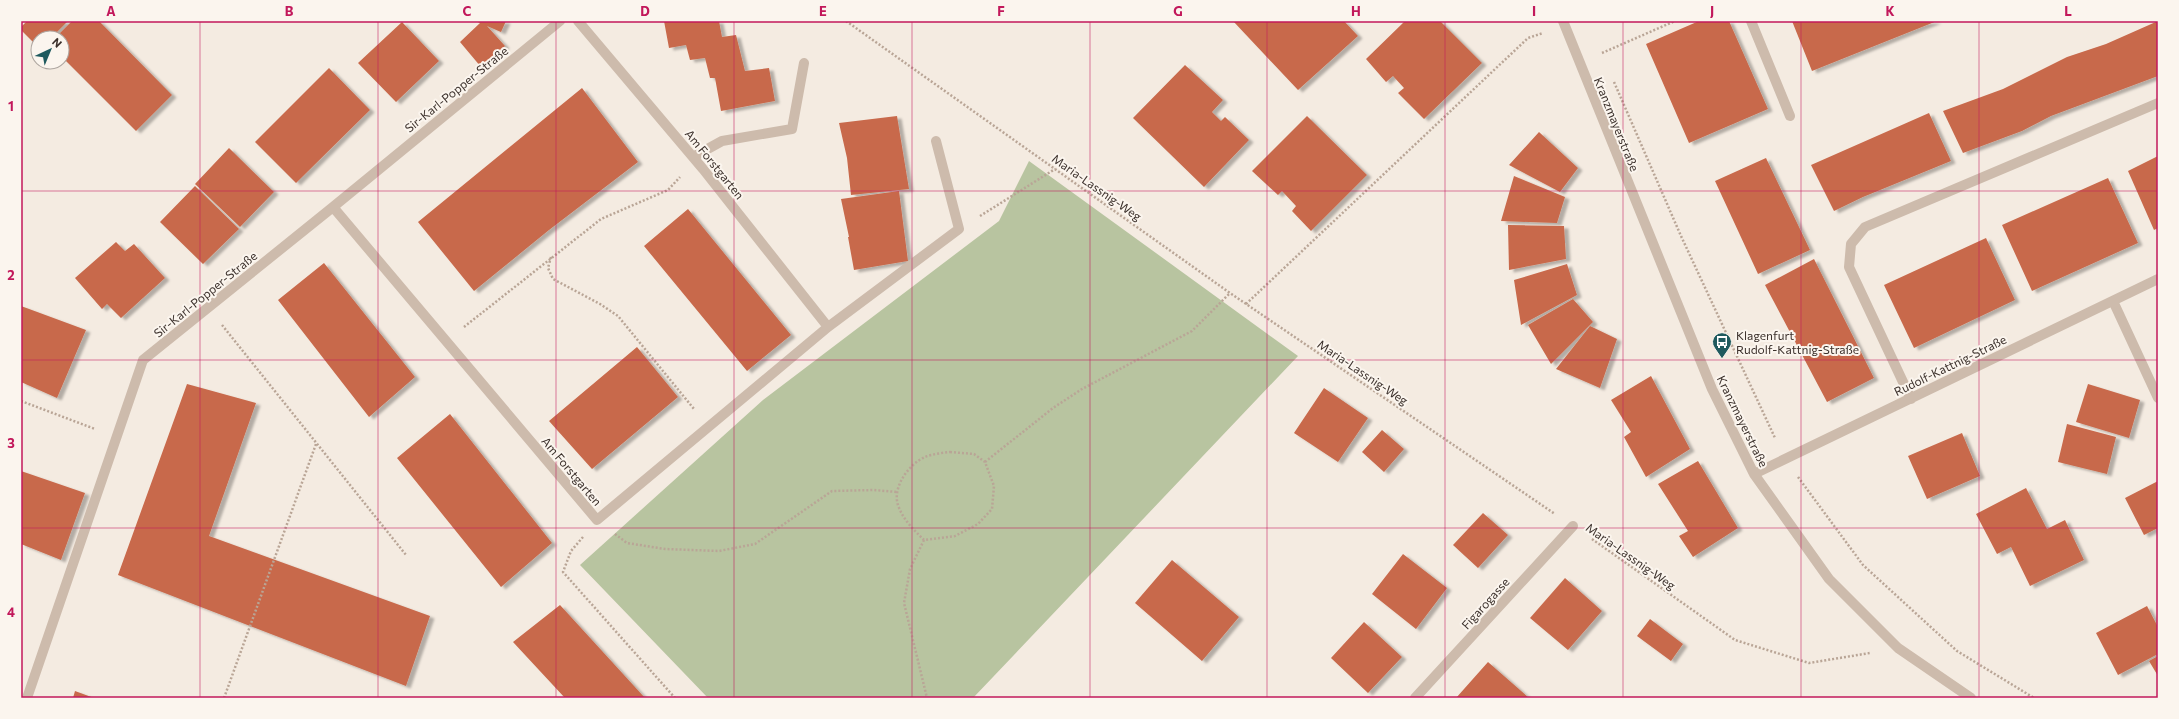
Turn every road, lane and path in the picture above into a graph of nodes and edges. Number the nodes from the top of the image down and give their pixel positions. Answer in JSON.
{"nodes":[{"id":1,"x":560,"y":21,"type":"edge"},
{"id":2,"x":578,"y":21,"type":"edge"},
{"id":3,"x":846,"y":21,"type":"edge"},
{"id":4,"x":1675,"y":21,"type":"edge"},
{"id":5,"x":1751,"y":21,"type":"edge"},
{"id":6,"x":1564,"y":23,"type":"edge"},
{"id":7,"x":1596,"y":50,"type":"dead end"},
{"id":8,"x":1602,"y":53,"type":"junction"},
{"id":9,"x":1605,"y":60,"type":"dead end"},
{"id":10,"x":804,"y":63,"type":"dead end"},
{"id":11,"x":1611,"y":75,"type":"dead end"},
{"id":12,"x":2158,"y":103,"type":"edge"},
{"id":13,"x":1790,"y":116,"type":"dead end"},
{"id":14,"x":936,"y":141,"type":"dead end"},
{"id":15,"x":693,"y":157,"type":"junction"},
{"id":16,"x":1055,"y":169,"type":"junction"},
{"id":17,"x":333,"y":207,"type":"junction"},
{"id":18,"x":959,"y":229,"type":"junction"},
{"id":19,"x":552,"y":256,"type":"junction"},
{"id":20,"x":2158,"y":279,"type":"edge"},
{"id":21,"x":1230,"y":293,"type":"junction"},
{"id":22,"x":2113,"y":301,"type":"junction"},
{"id":23,"x":1246,"y":304,"type":"junction"},
{"id":24,"x":208,"y":308,"type":"junction"},
{"id":25,"x":828,"y":327,"type":"junction"},
{"id":26,"x":446,"y":342,"type":"junction"},
{"id":27,"x":2158,"y":398,"type":"edge"},
{"id":28,"x":1911,"y":399,"type":"junction"},
{"id":29,"x":21,"y":401,"type":"edge"},
{"id":30,"x":708,"y":427,"type":"junction"},
{"id":31,"x":116,"y":437,"type":"junction"},
{"id":32,"x":316,"y":443,"type":"junction"},
{"id":33,"x":1786,"y":460,"type":"junction"},
{"id":34,"x":985,"y":462,"type":"junction"},
{"id":35,"x":1754,"y":474,"type":"junction"},
{"id":36,"x":897,"y":492,"type":"junction"},
{"id":37,"x":596,"y":520,"type":"junction"},
{"id":38,"x":1573,"y":526,"type":"junction"},
{"id":39,"x":924,"y":540,"type":"junction"},
{"id":40,"x":406,"y":556,"type":"dead end"},
{"id":41,"x":1898,"y":648,"type":"junction"},
{"id":42,"x":27,"y":698,"type":"edge"},
{"id":43,"x":224,"y":698,"type":"edge"},
{"id":44,"x":675,"y":698,"type":"edge"},
{"id":45,"x":927,"y":698,"type":"edge"},
{"id":46,"x":1416,"y":698,"type":"edge"},
{"id":47,"x":1971,"y":698,"type":"edge"},
{"id":48,"x":2034,"y":698,"type":"edge"}],
"edges":[{"from":1,"to":17,"type":"street","name":"Sir-Karl-Popper-Straße"},
{"from":2,"to":15,"type":"street","name":"Am Forstgarten"},
{"from":3,"to":16,"type":"path","name":"Maria-Lassnig-Weg"},
{"from":4,"to":8,"type":"path"},
{"from":5,"to":13,"type":"street"},
{"from":6,"to":23,"type":"path"},
{"from":6,"to":35,"type":"street","name":"Kranzmayerstraße"},
{"from":7,"to":8,"type":"path"},
{"from":8,"to":9,"type":"path"},
{"from":10,"to":15,"type":"street"},
{"from":11,"to":33,"type":"path"},
{"from":12,"to":28,"type":"street"},
{"from":14,"to":18,"type":"street"},
{"from":15,"to":19,"type":"path"},
{"from":15,"to":25,"type":"street","name":"Am Forstgarten"},
{"from":16,"to":18,"type":"path"},
{"from":16,"to":21,"type":"path","name":"Maria-Lassnig-Weg"},
{"from":17,"to":24,"type":"street","name":"Sir-Karl-Popper-Straße"},
{"from":17,"to":26,"type":"street","name":"Am Forstgarten"},
{"from":18,"to":25,"type":"street","name":"Am Forstgarten"},
{"from":19,"to":26,"type":"path"},
{"from":19,"to":30,"type":"path"},
{"from":20,"to":22,"type":"street","name":"Rudolf-Kattnig-Straße"},
{"from":21,"to":23,"type":"path","name":"Maria-Lassnig-Weg"},
{"from":21,"to":34,"type":"path"},
{"from":22,"to":27,"type":"street"},
{"from":22,"to":28,"type":"street","name":"Rudolf-Kattnig-Straße"},
{"from":23,"to":38,"type":"path","name":"Maria-Lassnig-Weg"},
{"from":24,"to":31,"type":"street","name":"Sir-Karl-Popper-Straße"},
{"from":24,"to":32,"type":"path"},
{"from":25,"to":30,"type":"street","name":"Am Forstgarten"},
{"from":26,"to":37,"type":"street","name":"Am Forstgarten"},
{"from":28,"to":33,"type":"street","name":"Rudolf-Kattnig-Straße"},
{"from":29,"to":31,"type":"path"},
{"from":30,"to":37,"type":"street","name":"Am Forstgarten"},
{"from":31,"to":42,"type":"street","name":"Sir-Karl-Popper-Straße"},
{"from":32,"to":40,"type":"path"},
{"from":32,"to":43,"type":"path"},
{"from":33,"to":35,"type":"street","name":"Rudolf-Kattnig-Straße"},
{"from":33,"to":48,"type":"path"},
{"from":34,"to":36,"type":"path"},
{"from":34,"to":39,"type":"path"},
{"from":35,"to":41,"type":"street","name":"Kranzmayerstraße"},
{"from":36,"to":37,"type":"path"},
{"from":36,"to":39,"type":"path"},
{"from":37,"to":44,"type":"path"},
{"from":38,"to":41,"type":"path","name":"Maria-Lassnig-Weg"},
{"from":38,"to":46,"type":"street","name":"Figarogasse"},
{"from":39,"to":45,"type":"path"},
{"from":41,"to":47,"type":"street","name":"Kranzmayerstraße"}]}
